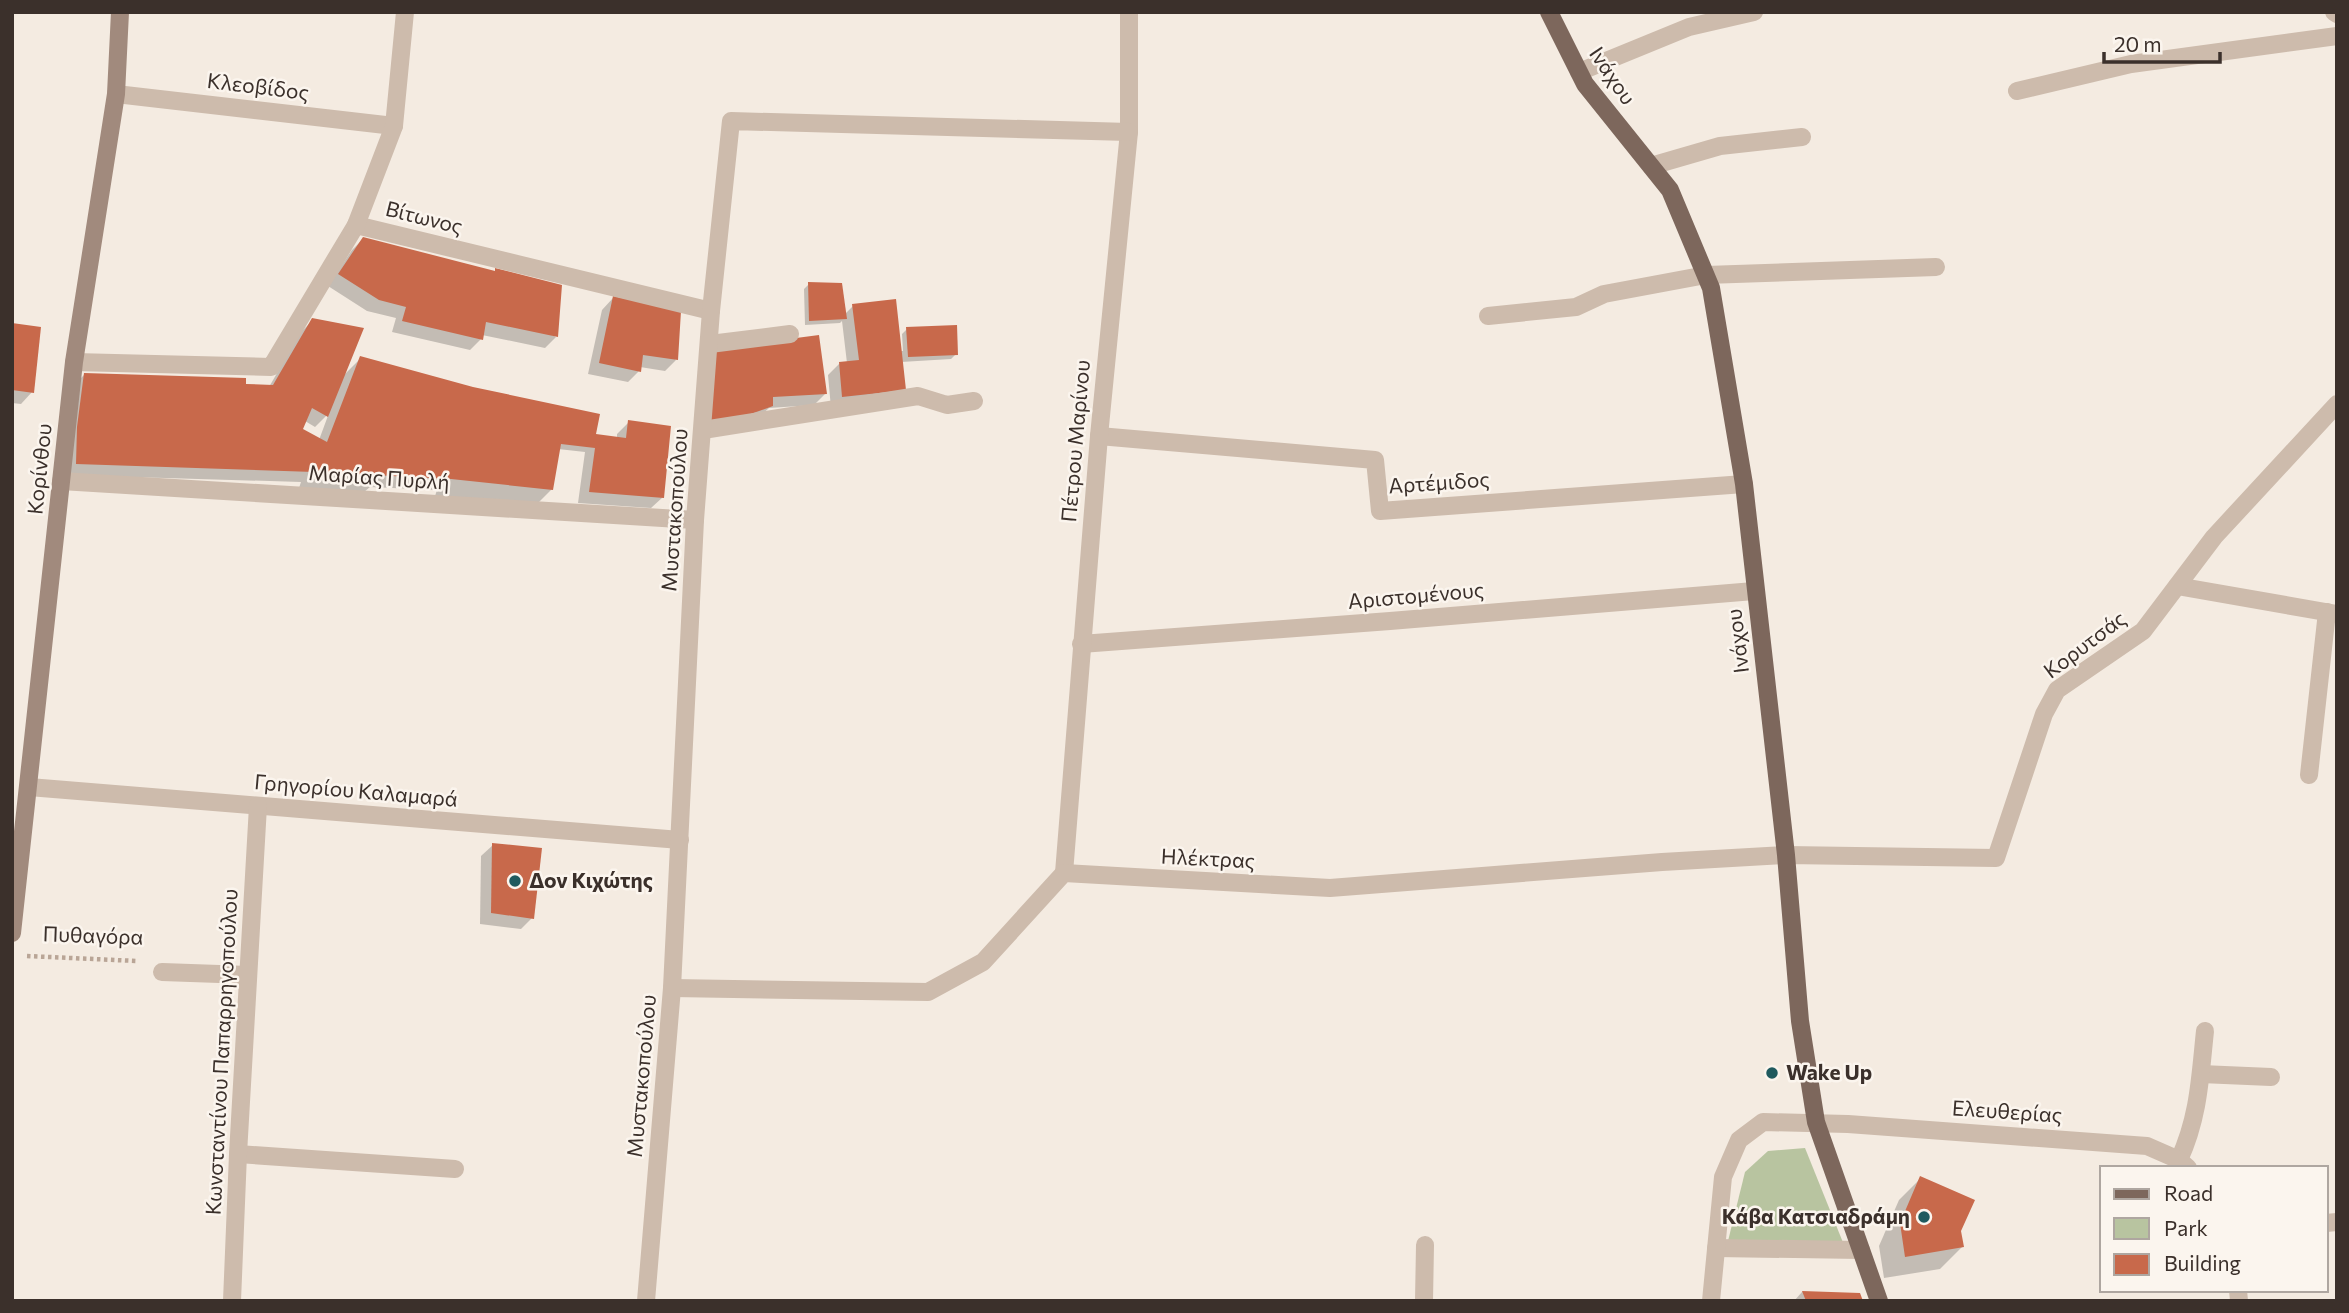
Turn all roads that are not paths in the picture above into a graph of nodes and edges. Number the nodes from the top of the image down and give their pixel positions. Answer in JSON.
{"nodes":[{"id":1,"x":120,"y":12,"type":"edge"},
{"id":2,"x":405,"y":12,"type":"edge"},
{"id":3,"x":1129,"y":12,"type":"edge"},
{"id":4,"x":1549,"y":12,"type":"edge"},
{"id":5,"x":1754,"y":12,"type":"edge"},
{"id":6,"x":2337,"y":36,"type":"edge"},
{"id":7,"x":1580,"y":72,"type":"junction"},
{"id":8,"x":2017,"y":91,"type":"dead end"},
{"id":9,"x":116,"y":94,"type":"junction"},
{"id":10,"x":394,"y":126,"type":"junction"},
{"id":11,"x":1129,"y":132,"type":"junction"},
{"id":12,"x":1802,"y":137,"type":"dead end"},
{"id":13,"x":1651,"y":166,"type":"junction"},
{"id":14,"x":356,"y":225,"type":"junction"},
{"id":15,"x":1936,"y":267,"type":"dead end"},
{"id":16,"x":1706,"y":275,"type":"junction"},
{"id":17,"x":711,"y":310,"type":"junction"},
{"id":18,"x":1488,"y":316,"type":"dead end"},
{"id":19,"x":790,"y":334,"type":"dead end"},
{"id":20,"x":710,"y":344,"type":"junction"},
{"id":21,"x":75,"y":362,"type":"junction"},
{"id":22,"x":974,"y":401,"type":"dead end"},
{"id":23,"x":2337,"y":404,"type":"edge"},
{"id":24,"x":704,"y":430,"type":"junction"},
{"id":25,"x":1099,"y":436,"type":"junction"},
{"id":26,"x":61,"y":481,"type":"junction"},
{"id":27,"x":1744,"y":484,"type":"junction"},
{"id":28,"x":695,"y":520,"type":"junction"},
{"id":29,"x":2177,"y":586,"type":"junction"},
{"id":30,"x":1754,"y":591,"type":"junction"},
{"id":31,"x":2332,"y":613,"type":"edge"},
{"id":32,"x":1081,"y":644,"type":"junction"},
{"id":33,"x":2309,"y":775,"type":"dead end"},
{"id":34,"x":29,"y":788,"type":"junction"},
{"id":35,"x":258,"y":806,"type":"junction"},
{"id":36,"x":680,"y":840,"type":"junction"},
{"id":37,"x":1786,"y":855,"type":"junction"},
{"id":38,"x":1064,"y":873,"type":"junction"},
{"id":39,"x":12,"y":933,"type":"edge"},
{"id":40,"x":162,"y":972,"type":"road end"},
{"id":41,"x":248,"y":975,"type":"junction"},
{"id":42,"x":672,"y":988,"type":"junction"},
{"id":43,"x":2205,"y":1031,"type":"dead end"},
{"id":44,"x":2201,"y":1074,"type":"junction"},
{"id":45,"x":2272,"y":1077,"type":"dead end"},
{"id":46,"x":1816,"y":1122,"type":"junction"},
{"id":47,"x":238,"y":1154,"type":"junction"},
{"id":48,"x":2183,"y":1164,"type":"edge"},
{"id":49,"x":455,"y":1169,"type":"dead end"},
{"id":50,"x":1425,"y":1245,"type":"dead end"},
{"id":51,"x":1716,"y":1248,"type":"junction"},
{"id":52,"x":1861,"y":1250,"type":"junction"},
{"id":53,"x":232,"y":1301,"type":"edge"},
{"id":54,"x":646,"y":1301,"type":"edge"},
{"id":55,"x":1424,"y":1301,"type":"edge"},
{"id":56,"x":1711,"y":1301,"type":"edge"},
{"id":57,"x":1879,"y":1301,"type":"edge"}],
"edges":[{"from":1,"to":9,"type":"main road","name":"Κορίνθου"},
{"from":2,"to":10,"type":"street"},
{"from":3,"to":11,"type":"street","name":"Πέτρου Μαρίνου"},
{"from":4,"to":7,"type":"main road","name":"Ινάχου"},
{"from":5,"to":7,"type":"street"},
{"from":6,"to":8,"type":"street"},
{"from":7,"to":13,"type":"main road","name":"Ινάχου"},
{"from":9,"to":10,"type":"street","name":"Κλεοβίδος"},
{"from":9,"to":21,"type":"main road","name":"Κορίνθου"},
{"from":10,"to":14,"type":"street"},
{"from":11,"to":17,"type":"street","name":"Μυστακοπούλου"},
{"from":11,"to":25,"type":"street","name":"Πέτρου Μαρίνου"},
{"from":12,"to":13,"type":"street"},
{"from":13,"to":16,"type":"main road","name":"Ινάχου"},
{"from":14,"to":17,"type":"street","name":"Βίτωνος"},
{"from":14,"to":21,"type":"street","name":"Βίτωνος"},
{"from":15,"to":16,"type":"street"},
{"from":16,"to":18,"type":"street"},
{"from":16,"to":27,"type":"main road","name":"Ινάχου"},
{"from":17,"to":20,"type":"street","name":"Μυστακοπούλου"},
{"from":19,"to":20,"type":"street"},
{"from":20,"to":24,"type":"street","name":"Μυστακοπούλου"},
{"from":21,"to":26,"type":"main road","name":"Κορίνθου"},
{"from":22,"to":24,"type":"street"},
{"from":23,"to":29,"type":"street","name":"Κορυτσάς"},
{"from":24,"to":28,"type":"street","name":"Μυστακοπούλου"},
{"from":25,"to":27,"type":"street","name":"Αρτέμιδος"},
{"from":25,"to":32,"type":"street","name":"Πέτρου Μαρίνου"},
{"from":26,"to":28,"type":"street","name":"Μαρίας Πυρλή"},
{"from":26,"to":34,"type":"main road","name":"Κορίνθου"},
{"from":27,"to":30,"type":"main road","name":"Ινάχου"},
{"from":28,"to":36,"type":"street","name":"Μυστακοπούλου"},
{"from":29,"to":31,"type":"street"},
{"from":29,"to":37,"type":"street","name":"Κορυτσάς"},
{"from":30,"to":32,"type":"street","name":"Αριστομένους"},
{"from":30,"to":37,"type":"main road","name":"Ινάχου"},
{"from":31,"to":33,"type":"street"},
{"from":32,"to":38,"type":"street","name":"Πέτρου Μαρίνου"},
{"from":34,"to":35,"type":"street","name":"Γρηγορίου Καλαμαρά"},
{"from":34,"to":39,"type":"main road","name":"Κορίνθου"},
{"from":35,"to":36,"type":"street","name":"Γρηγορίου Καλαμαρά"},
{"from":35,"to":41,"type":"street","name":"Κωνσταντίνου Παπαρρηγοπούλου"},
{"from":36,"to":42,"type":"street","name":"Μυστακοπούλου"},
{"from":37,"to":38,"type":"street","name":"Ηλέκτρας"},
{"from":37,"to":46,"type":"main road","name":"Ινάχου"},
{"from":38,"to":42,"type":"street"},
{"from":40,"to":41,"type":"street","name":"Πυθαγόρα"},
{"from":41,"to":47,"type":"street","name":"Κωνσταντίνου Παπαρρηγοπούλου"},
{"from":42,"to":54,"type":"street","name":"Μυστακοπούλου"},
{"from":43,"to":44,"type":"street"},
{"from":44,"to":45,"type":"street"},
{"from":44,"to":48,"type":"street"},
{"from":46,"to":48,"type":"street","name":"Ελευθερίας"},
{"from":46,"to":51,"type":"street","name":"Ελευθερίας"},
{"from":46,"to":52,"type":"main road","name":"Ινάχου"},
{"from":47,"to":49,"type":"street"},
{"from":47,"to":53,"type":"street","name":"Κωνσταντίνου Παπαρρηγοπούλου"},
{"from":50,"to":55,"type":"street"},
{"from":51,"to":52,"type":"street"},
{"from":51,"to":56,"type":"street","name":"Ελευθερίας"},
{"from":52,"to":57,"type":"main road","name":"Ινάχου"}]}
